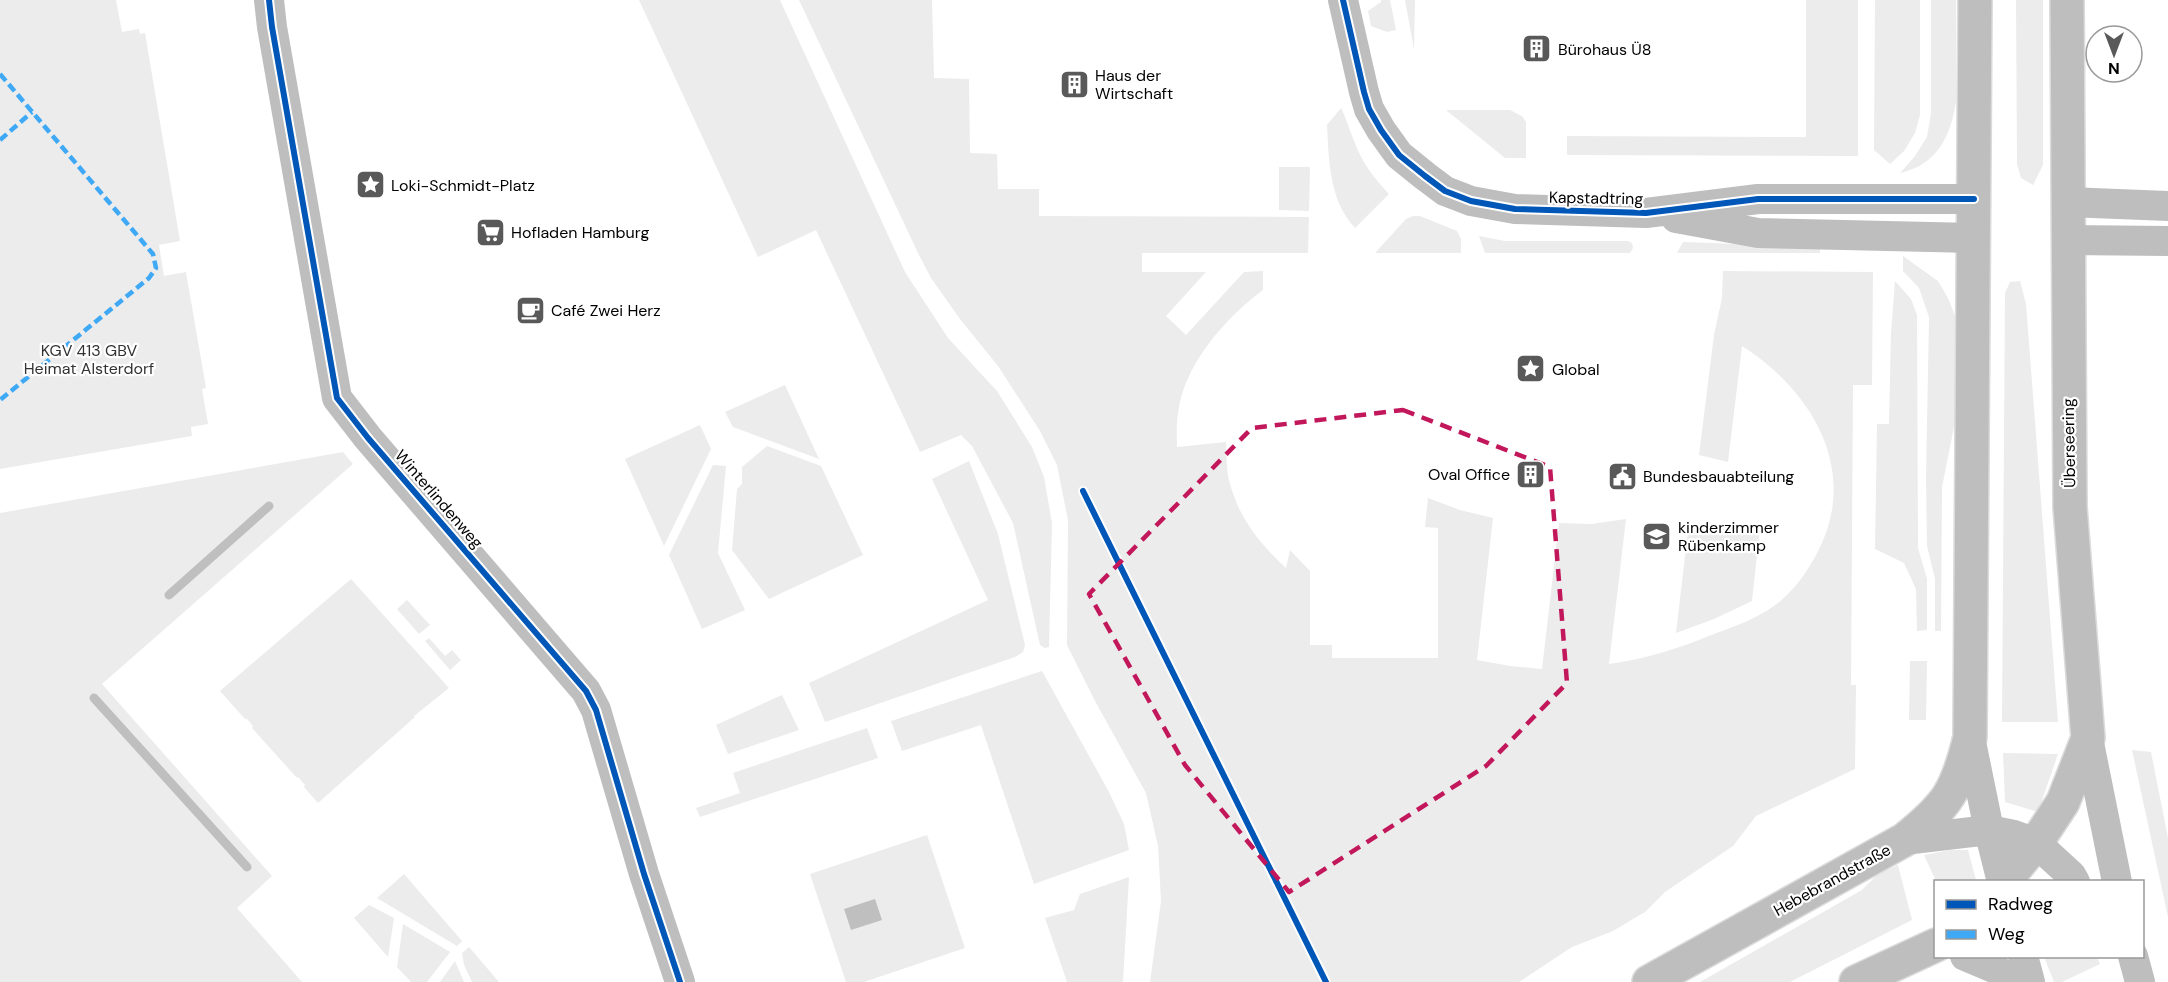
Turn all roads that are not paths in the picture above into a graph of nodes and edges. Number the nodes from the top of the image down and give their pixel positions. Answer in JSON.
{"nodes":[{"id":1,"x":269,"y":0,"type":"edge"},
{"id":2,"x":1343,"y":0,"type":"edge"},
{"id":3,"x":1975,"y":0,"type":"edge"},
{"id":4,"x":2067,"y":0,"type":"edge"},
{"id":5,"x":1974,"y":200,"type":"junction"},
{"id":6,"x":2068,"y":202,"type":"junction"},
{"id":7,"x":2168,"y":206,"type":"edge"},
{"id":8,"x":1646,"y":213,"type":"junction"},
{"id":9,"x":1974,"y":238,"type":"junction"},
{"id":10,"x":2067,"y":240,"type":"junction"},
{"id":11,"x":2168,"y":241,"type":"edge"},
{"id":12,"x":1970,"y":737,"type":"junction"},
{"id":13,"x":2088,"y":738,"type":"junction"},
{"id":14,"x":1989,"y":830,"type":"junction"},
{"id":15,"x":1904,"y":840,"type":"junction"},
{"id":16,"x":2036,"y":843,"type":"junction"},
{"id":17,"x":2002,"y":880,"type":"edge"},
{"id":18,"x":2005,"y":880,"type":"edge"},
{"id":19,"x":2074,"y":880,"type":"edge"},
{"id":20,"x":2117,"y":880,"type":"edge"},
{"id":21,"x":1934,"y":947,"type":"edge"},
{"id":22,"x":1968,"y":958,"type":"edge"},
{"id":23,"x":2023,"y":958,"type":"edge"},
{"id":24,"x":680,"y":982,"type":"edge"},
{"id":25,"x":1649,"y":982,"type":"edge"},
{"id":26,"x":1856,"y":982,"type":"edge"},
{"id":27,"x":2011,"y":982,"type":"edge"},
{"id":28,"x":2030,"y":982,"type":"edge"}],
"edges":[{"from":1,"to":24,"type":"street","name":"Winterlindenweg"},
{"from":2,"to":8,"type":"street","name":"Kapstadtring"},
{"from":3,"to":5,"type":"main road"},
{"from":4,"to":6,"type":"main road","name":"Überseering"},
{"from":5,"to":8,"type":"street","name":"Kapstadtring"},
{"from":5,"to":9,"type":"main road"},
{"from":6,"to":7,"type":"street"},
{"from":6,"to":10,"type":"main road","name":"Überseering"},
{"from":8,"to":9,"type":"street","name":"Kapstadtring"},
{"from":9,"to":12,"type":"main road"},
{"from":10,"to":11,"type":"street"},
{"from":10,"to":13,"type":"main road","name":"Überseering"},
{"from":12,"to":14,"type":"street"},
{"from":12,"to":15,"type":"main road","name":"Hebebrandstraße"},
{"from":13,"to":16,"type":"main road"},
{"from":13,"to":20,"type":"street","name":"Überseering"},
{"from":14,"to":15,"type":"street"},
{"from":14,"to":16,"type":"street"},
{"from":14,"to":17,"type":"street"},
{"from":15,"to":25,"type":"main road","name":"Hebebrandstraße"},
{"from":16,"to":18,"type":"main road"},
{"from":16,"to":19,"type":"street"},
{"from":21,"to":26,"type":"main road"},
{"from":22,"to":27,"type":"street"},
{"from":23,"to":28,"type":"street"}]}
